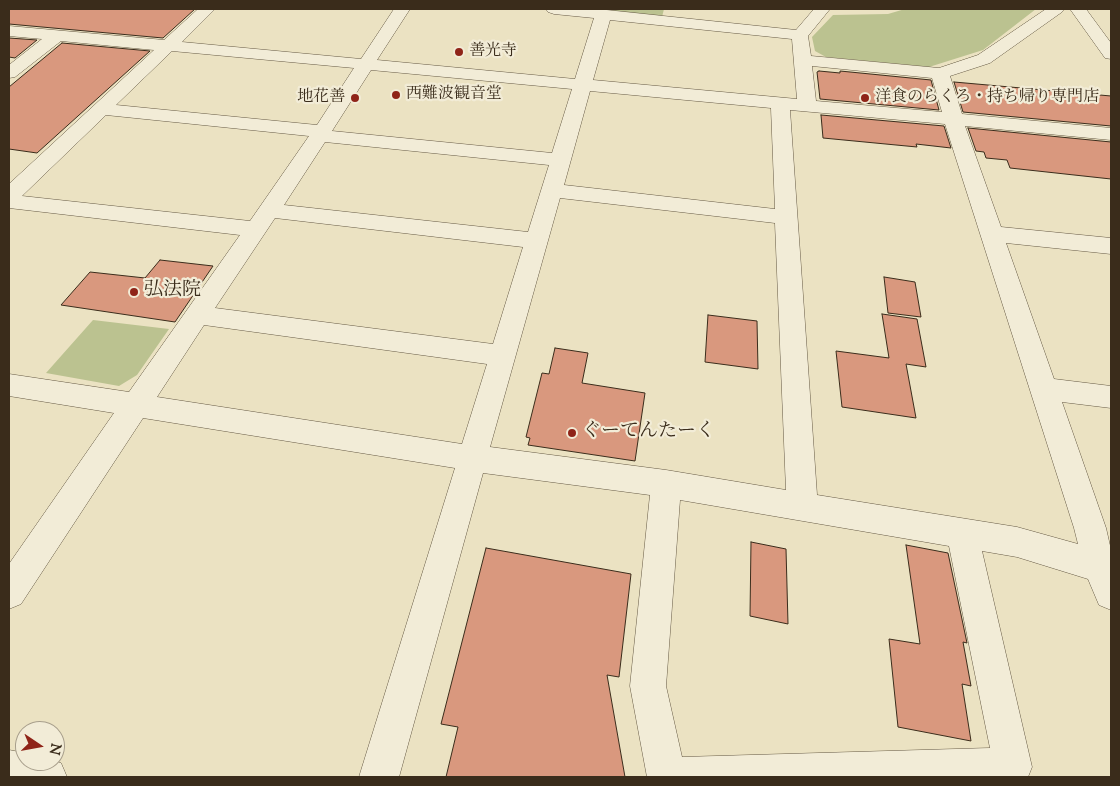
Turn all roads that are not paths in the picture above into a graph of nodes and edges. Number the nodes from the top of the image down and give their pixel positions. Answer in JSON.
{"nodes":[{"id":1,"x":207,"y":9,"type":"edge"},
{"id":2,"x":554,"y":9,"type":"edge"},
{"id":3,"x":1056,"y":9,"type":"edge"},
{"id":4,"x":1078,"y":9,"type":"edge"},
{"id":5,"x":395,"y":10,"type":"edge"},
{"id":6,"x":821,"y":10,"type":"edge"},
{"id":7,"x":603,"y":15,"type":"junction"},
{"id":8,"x":9,"y":31,"type":"edge"},
{"id":9,"x":58,"y":35,"type":"junction"},
{"id":10,"x":800,"y":35,"type":"junction"},
{"id":11,"x":167,"y":46,"type":"junction"},
{"id":12,"x":1111,"y":54,"type":"edge"},
{"id":13,"x":803,"y":60,"type":"junction"},
{"id":14,"x":366,"y":64,"type":"junction"},
{"id":15,"x":9,"y":73,"type":"edge"},
{"id":16,"x":940,"y":73,"type":"junction"},
{"id":17,"x":582,"y":84,"type":"junction"},
{"id":18,"x":780,"y":103,"type":"junction"},
{"id":19,"x":807,"y":106,"type":"junction"},
{"id":20,"x":101,"y":109,"type":"junction"},
{"id":21,"x":954,"y":121,"type":"junction"},
{"id":22,"x":320,"y":134,"type":"junction"},
{"id":23,"x":1111,"y":134,"type":"edge"},
{"id":24,"x":560,"y":160,"type":"junction"},
{"id":25,"x":551,"y":190,"type":"junction"},
{"id":26,"x":9,"y":196,"type":"edge"},
{"id":27,"x":9,"y":201,"type":"edge"},
{"id":28,"x":785,"y":217,"type":"junction"},
{"id":29,"x":261,"y":220,"type":"junction"},
{"id":30,"x":992,"y":234,"type":"junction"},
{"id":31,"x":536,"y":241,"type":"junction"},
{"id":32,"x":1111,"y":246,"type":"edge"},
{"id":33,"x":196,"y":315,"type":"junction"},
{"id":34,"x":502,"y":356,"type":"junction"},
{"id":35,"x":9,"y":385,"type":"edge"},
{"id":36,"x":1044,"y":389,"type":"junction"},
{"id":37,"x":1111,"y":397,"type":"edge"},
{"id":38,"x":135,"y":404,"type":"junction"},
{"id":39,"x":472,"y":458,"type":"junction"},
{"id":40,"x":666,"y":484,"type":"junction"},
{"id":41,"x":802,"y":507,"type":"junction"},
{"id":42,"x":962,"y":532,"type":"junction"},
{"id":43,"x":1105,"y":568,"type":"edge"},
{"id":44,"x":9,"y":592,"type":"edge"},
{"id":45,"x":1111,"y":593,"type":"edge"},
{"id":46,"x":9,"y":769,"type":"edge"},
{"id":47,"x":47,"y":777,"type":"edge"},
{"id":48,"x":379,"y":777,"type":"edge"},
{"id":49,"x":667,"y":777,"type":"edge"}],
"edges":[{"from":1,"to":11,"type":"street"},
{"from":2,"to":7,"type":"street"},
{"from":3,"to":16,"type":"street"},
{"from":4,"to":12,"type":"street"},
{"from":5,"to":14,"type":"street"},
{"from":6,"to":10,"type":"street"},
{"from":7,"to":10,"type":"street"},
{"from":7,"to":17,"type":"street"},
{"from":8,"to":9,"type":"street"},
{"from":9,"to":11,"type":"street"},
{"from":9,"to":15,"type":"street"},
{"from":10,"to":13,"type":"street"},
{"from":11,"to":14,"type":"street"},
{"from":11,"to":20,"type":"street"},
{"from":13,"to":16,"type":"street"},
{"from":13,"to":19,"type":"street"},
{"from":14,"to":17,"type":"street"},
{"from":14,"to":22,"type":"street"},
{"from":16,"to":21,"type":"street"},
{"from":17,"to":18,"type":"street"},
{"from":17,"to":24,"type":"street"},
{"from":18,"to":19,"type":"street"},
{"from":18,"to":28,"type":"street"},
{"from":19,"to":21,"type":"street"},
{"from":20,"to":22,"type":"street"},
{"from":20,"to":26,"type":"street"},
{"from":21,"to":23,"type":"street"},
{"from":21,"to":30,"type":"street"},
{"from":22,"to":24,"type":"street"},
{"from":22,"to":29,"type":"street"},
{"from":24,"to":25,"type":"street"},
{"from":25,"to":28,"type":"street"},
{"from":25,"to":31,"type":"street"},
{"from":27,"to":29,"type":"street"},
{"from":28,"to":41,"type":"street"},
{"from":29,"to":31,"type":"street"},
{"from":29,"to":33,"type":"street"},
{"from":30,"to":32,"type":"street"},
{"from":30,"to":36,"type":"street"},
{"from":31,"to":34,"type":"street"},
{"from":33,"to":34,"type":"street"},
{"from":33,"to":38,"type":"street"},
{"from":34,"to":39,"type":"street"},
{"from":35,"to":38,"type":"street"},
{"from":36,"to":37,"type":"street"},
{"from":36,"to":43,"type":"street"},
{"from":38,"to":39,"type":"street"},
{"from":38,"to":44,"type":"street"},
{"from":39,"to":40,"type":"street"},
{"from":39,"to":48,"type":"street"},
{"from":40,"to":41,"type":"street"},
{"from":40,"to":49,"type":"street"},
{"from":41,"to":42,"type":"street"},
{"from":42,"to":43,"type":"street"},
{"from":42,"to":49,"type":"street"},
{"from":43,"to":45,"type":"street"},
{"from":46,"to":47,"type":"street"}]}
